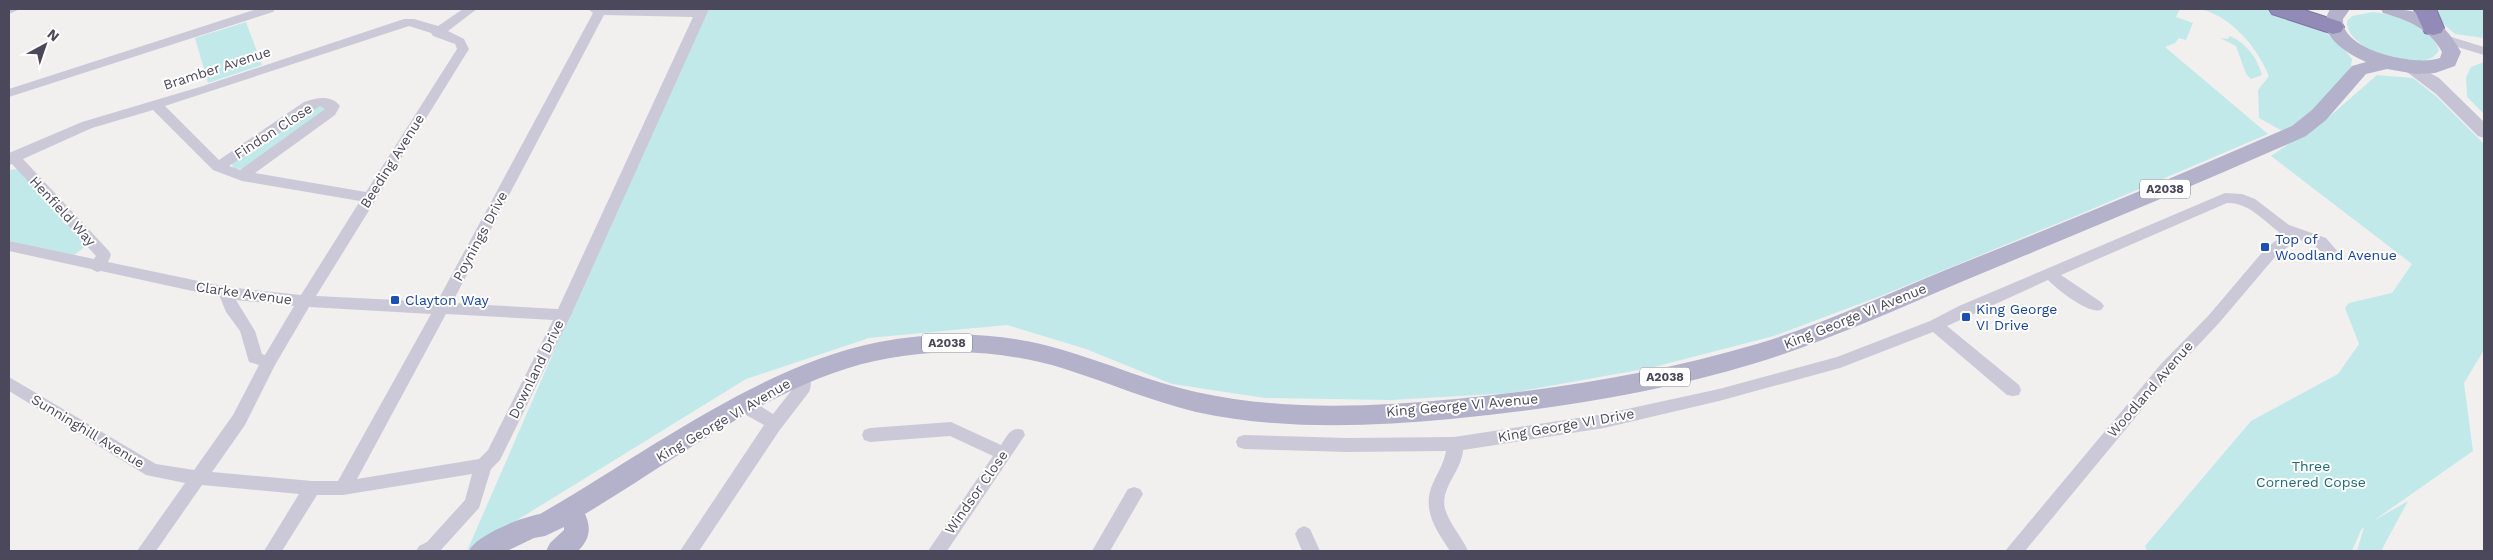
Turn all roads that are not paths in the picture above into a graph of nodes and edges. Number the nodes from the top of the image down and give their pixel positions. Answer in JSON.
{"nodes":[{"id":1,"x":14,"y":9,"type":"edge"},
{"id":2,"x":269,"y":9,"type":"edge"},
{"id":3,"x":471,"y":9,"type":"edge"},
{"id":4,"x":2280,"y":9,"type":"edge"},
{"id":5,"x":2390,"y":9,"type":"edge"},
{"id":6,"x":9,"y":10,"type":"edge"},
{"id":7,"x":598,"y":10,"type":"edge"},
{"id":8,"x":702,"y":11,"type":"edge"},
{"id":9,"x":2337,"y":18,"type":"edge"},
{"id":10,"x":2434,"y":25,"type":"edge"},
{"id":11,"x":437,"y":32,"type":"junction"},
{"id":12,"x":2354,"y":49,"type":"junction"},
{"id":13,"x":2484,"y":52,"type":"edge"},
{"id":14,"x":2446,"y":62,"type":"junction"},
{"id":15,"x":2386,"y":63,"type":"junction"},
{"id":16,"x":2412,"y":69,"type":"junction"},
{"id":17,"x":2359,"y":70,"type":"junction"},
{"id":18,"x":9,"y":93,"type":"edge"},
{"id":19,"x":2452,"y":96,"type":"junction"},
{"id":20,"x":156,"y":105,"type":"junction"},
{"id":21,"x":2484,"y":132,"type":"edge"},
{"id":22,"x":11,"y":159,"type":"edge"},
{"id":23,"x":218,"y":167,"type":"junction"},
{"id":24,"x":242,"y":176,"type":"junction"},
{"id":25,"x":369,"y":198,"type":"junction"},
{"id":26,"x":2286,"y":230,"type":"junction"},
{"id":27,"x":9,"y":246,"type":"edge"},
{"id":28,"x":2332,"y":253,"type":"dead end"},
{"id":29,"x":97,"y":267,"type":"junction"},
{"id":30,"x":2049,"y":273,"type":"junction"},
{"id":31,"x":227,"y":293,"type":"junction"},
{"id":32,"x":305,"y":301,"type":"junction"},
{"id":33,"x":2096,"y":306,"type":"dead end"},
{"id":34,"x":441,"y":309,"type":"junction"},
{"id":35,"x":563,"y":315,"type":"junction"},
{"id":36,"x":1935,"y":325,"type":"junction"},
{"id":37,"x":269,"y":362,"type":"junction"},
{"id":38,"x":802,"y":375,"type":"junction"},
{"id":39,"x":9,"y":383,"type":"edge"},
{"id":40,"x":2013,"y":390,"type":"dead end"},
{"id":41,"x":743,"y":405,"type":"junction"},
{"id":42,"x":773,"y":426,"type":"junction"},
{"id":43,"x":870,"y":435,"type":"dead end"},
{"id":44,"x":1017,"y":435,"type":"dead end"},
{"id":45,"x":1244,"y":442,"type":"dead end"},
{"id":46,"x":1454,"y":444,"type":"junction"},
{"id":47,"x":1003,"y":453,"type":"junction"},
{"id":48,"x":483,"y":465,"type":"junction"},
{"id":49,"x":200,"y":478,"type":"junction"},
{"id":50,"x":312,"y":488,"type":"junction"},
{"id":51,"x":343,"y":488,"type":"junction"},
{"id":52,"x":1134,"y":494,"type":"dead end"},
{"id":53,"x":570,"y":510,"type":"junction"},
{"id":54,"x":544,"y":525,"type":"junction"},
{"id":55,"x":1304,"y":534,"type":"dead end"},
{"id":56,"x":146,"y":551,"type":"edge"},
{"id":57,"x":273,"y":551,"type":"edge"},
{"id":58,"x":425,"y":551,"type":"edge"},
{"id":59,"x":482,"y":551,"type":"edge"},
{"id":60,"x":513,"y":551,"type":"edge"},
{"id":61,"x":559,"y":551,"type":"edge"},
{"id":62,"x":689,"y":551,"type":"edge"},
{"id":63,"x":937,"y":551,"type":"edge"},
{"id":64,"x":1101,"y":551,"type":"edge"},
{"id":65,"x":1311,"y":551,"type":"edge"},
{"id":66,"x":1458,"y":551,"type":"edge"},
{"id":67,"x":2014,"y":551,"type":"edge"}],
"edges":[{"from":1,"to":6,"type":"street"},
{"from":2,"to":18,"type":"street"},
{"from":3,"to":11,"type":"street"},
{"from":4,"to":9,"type":"highway"},
{"from":5,"to":10,"type":"main road"},
{"from":7,"to":8,"type":"street"},
{"from":7,"to":34,"type":"street","name":"Poynings Drive"},
{"from":8,"to":35,"type":"street","name":"Downland Drive"},
{"from":9,"to":12,"type":"main road"},
{"from":10,"to":13,"type":"street"},
{"from":10,"to":14,"type":"main road"},
{"from":11,"to":20,"type":"street","name":"Bramber Avenue"},
{"from":11,"to":25,"type":"street","name":"Beeding Avenue"},
{"from":12,"to":15,"type":"main road"},
{"from":12,"to":17,"type":"main road"},
{"from":13,"to":14,"type":"street"},
{"from":14,"to":16,"type":"main road"},
{"from":14,"to":19,"type":"street"},
{"from":15,"to":16,"type":"main road"},
{"from":15,"to":17,"type":"main road"},
{"from":16,"to":19,"type":"street"},
{"from":17,"to":38,"type":"main road","name":"King George VI Avenue","number":"A2038"},
{"from":19,"to":21,"type":"street"},
{"from":20,"to":22,"type":"street","name":"Bramber Avenue"},
{"from":20,"to":23,"type":"street"},
{"from":22,"to":29,"type":"street","name":"Henfield Way"},
{"from":23,"to":24,"type":"street"},
{"from":23,"to":24,"type":"street","name":"Findon Close"},
{"from":24,"to":25,"type":"street"},
{"from":25,"to":32,"type":"street","name":"Beeding Avenue"},
{"from":26,"to":28,"type":"street"},
{"from":26,"to":30,"type":"street","name":"King George VI Drive"},
{"from":26,"to":67,"type":"street","name":"Woodland Avenue"},
{"from":27,"to":29,"type":"street","name":"Clarke Avenue"},
{"from":29,"to":31,"type":"street","name":"Clarke Avenue"},
{"from":30,"to":33,"type":"street"},
{"from":30,"to":36,"type":"street","name":"King George VI Drive"},
{"from":31,"to":32,"type":"street","name":"Clarke Avenue"},
{"from":31,"to":37,"type":"street"},
{"from":32,"to":34,"type":"street"},
{"from":32,"to":37,"type":"street","name":"Clarke Avenue"},
{"from":34,"to":35,"type":"street"},
{"from":34,"to":51,"type":"street","name":"Poynings Drive"},
{"from":35,"to":48,"type":"street","name":"Downland Drive"},
{"from":36,"to":40,"type":"street"},
{"from":36,"to":46,"type":"street","name":"King George VI Drive"},
{"from":37,"to":49,"type":"street","name":"Clarke Avenue"},
{"from":38,"to":41,"type":"main road","name":"King George VI Avenue","number":"A2038"},
{"from":38,"to":42,"type":"street"},
{"from":39,"to":49,"type":"street","name":"Sunninghill Avenue"},
{"from":41,"to":42,"type":"street"},
{"from":41,"to":53,"type":"main road","name":"King George VI Avenue","number":"A2038"},
{"from":42,"to":62,"type":"street"},
{"from":43,"to":47,"type":"street"},
{"from":44,"to":47,"type":"street","name":"Windsor Close"},
{"from":45,"to":46,"type":"street","name":"King George VI Drive"},
{"from":46,"to":66,"type":"street"},
{"from":47,"to":63,"type":"street","name":"Windsor Close"},
{"from":48,"to":51,"type":"street"},
{"from":48,"to":58,"type":"street"},
{"from":49,"to":50,"type":"street"},
{"from":49,"to":56,"type":"street","name":"Clarke Avenue"},
{"from":50,"to":51,"type":"street"},
{"from":50,"to":57,"type":"street"},
{"from":52,"to":64,"type":"street"},
{"from":53,"to":54,"type":"main road","name":"King George VI Avenue","number":"A2038"},
{"from":53,"to":61,"type":"main road"},
{"from":54,"to":59,"type":"main road","name":"King George VI Avenue","number":"A2038"},
{"from":54,"to":60,"type":"main road","name":"King George VI Avenue","number":"A2038"},
{"from":55,"to":65,"type":"street"}]}
